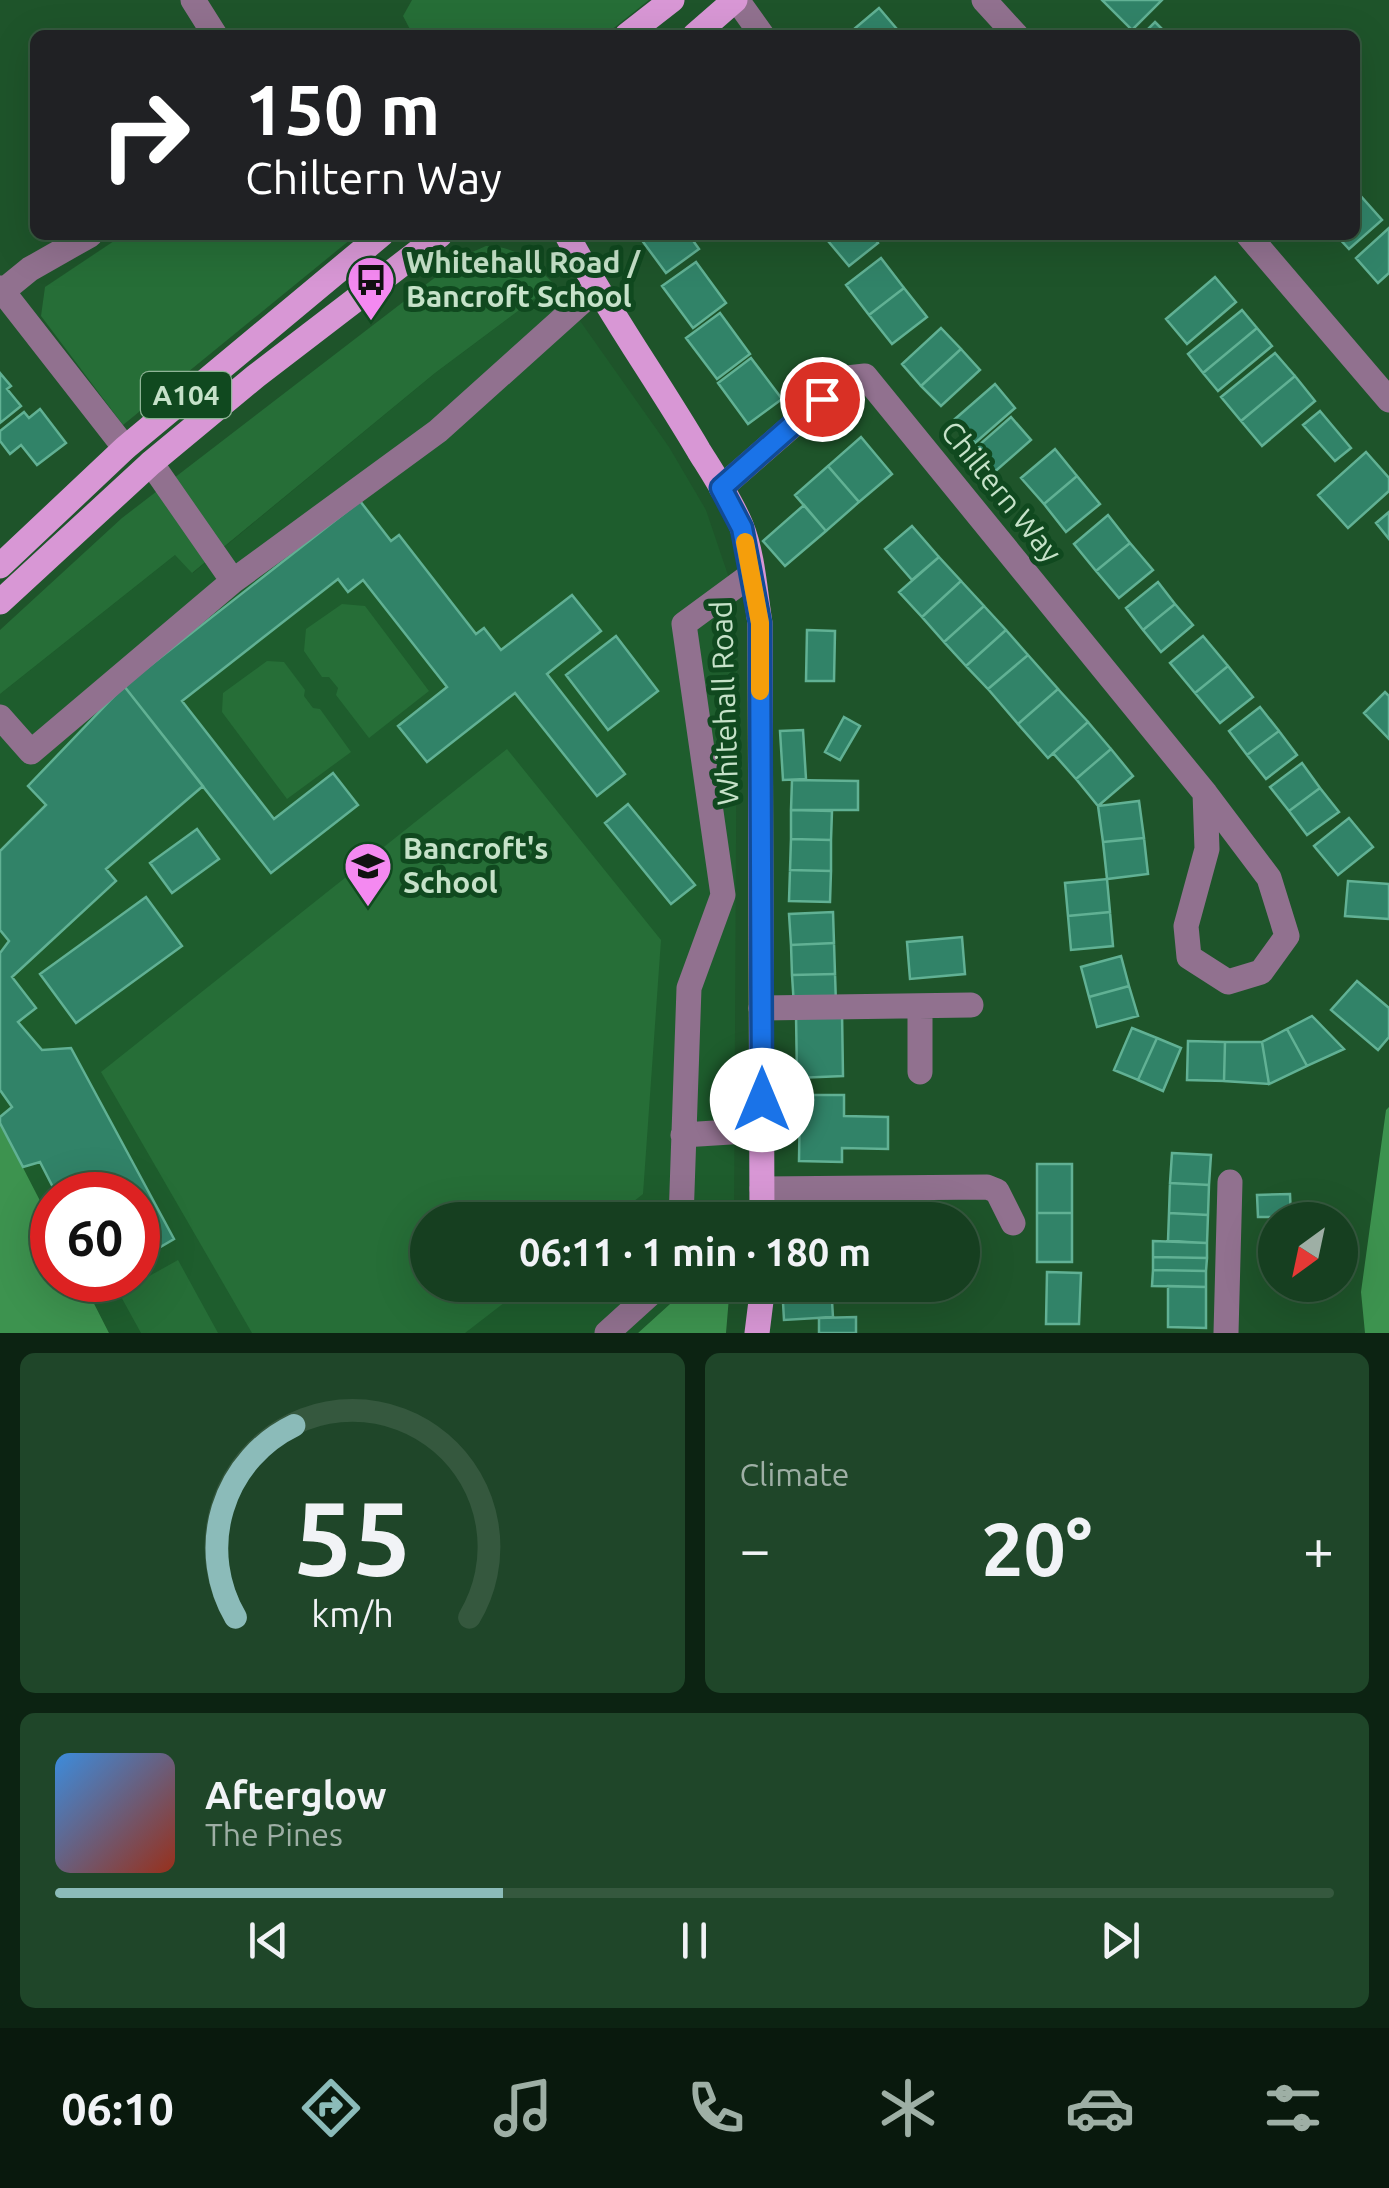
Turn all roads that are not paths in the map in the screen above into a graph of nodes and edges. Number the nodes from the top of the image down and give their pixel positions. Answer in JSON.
{"nodes":[{"id":1,"x":193,"y":0,"type":"edge"},
{"id":2,"x":672,"y":0,"type":"edge"},
{"id":3,"x":736,"y":0,"type":"edge"},
{"id":4,"x":984,"y":0,"type":"edge"},
{"id":5,"x":212,"y":30,"type":"edge"},
{"id":6,"x":633,"y":30,"type":"edge"},
{"id":7,"x":700,"y":30,"type":"edge"},
{"id":8,"x":758,"y":30,"type":"edge"},
{"id":9,"x":1011,"y":30,"type":"edge"},
{"id":10,"x":81,"y":240,"type":"edge"},
{"id":11,"x":375,"y":240,"type":"edge"},
{"id":12,"x":433,"y":240,"type":"edge"},
{"id":13,"x":570,"y":240,"type":"edge"},
{"id":14,"x":1252,"y":240,"type":"edge"},
{"id":15,"x":1,"y":289,"type":"edge"},
{"id":16,"x":596,"y":289,"type":"junction"},
{"id":17,"x":1389,"y":400,"type":"edge"},
{"id":18,"x":126,"y":448,"type":"junction"},
{"id":19,"x":151,"y":463,"type":"junction"},
{"id":20,"x":721,"y":488,"type":"junction"},
{"id":21,"x":0,"y":566,"type":"edge"},
{"id":22,"x":752,"y":574,"type":"junction"},
{"id":23,"x":234,"y":581,"type":"junction"},
{"id":24,"x":0,"y":602,"type":"edge"},
{"id":25,"x":0,"y":717,"type":"edge"},
{"id":26,"x":1205,"y":792,"type":"junction"},
{"id":27,"x":971,"y":1004,"type":"dead end"},
{"id":28,"x":920,"y":1006,"type":"junction"},
{"id":29,"x":761,"y":1008,"type":"junction"},
{"id":30,"x":920,"y":1072,"type":"dead end"},
{"id":31,"x":762,"y":1130,"type":"junction"},
{"id":32,"x":683,"y":1135,"type":"junction"},
{"id":33,"x":1230,"y":1182,"type":"dead end"},
{"id":34,"x":762,"y":1189,"type":"junction"},
{"id":35,"x":681,"y":1202,"type":"edge"},
{"id":36,"x":762,"y":1202,"type":"edge"},
{"id":37,"x":1013,"y":1223,"type":"dead end"},
{"id":38,"x":641,"y":1302,"type":"edge"},
{"id":39,"x":761,"y":1302,"type":"edge"},
{"id":40,"x":606,"y":1333,"type":"edge"},
{"id":41,"x":757,"y":1333,"type":"edge"},
{"id":42,"x":1226,"y":1333,"type":"edge"}],
"edges":[{"from":1,"to":5,"type":"street"},
{"from":2,"to":6,"type":"main road"},
{"from":3,"to":7,"type":"main road"},
{"from":3,"to":8,"type":"street"},
{"from":4,"to":9,"type":"street"},
{"from":10,"to":15,"type":"street"},
{"from":11,"to":18,"type":"main road","number":"A104"},
{"from":12,"to":19,"type":"main road","number":"A104"},
{"from":13,"to":16,"type":"main road","name":"Whitehall Road"},
{"from":14,"to":17,"type":"street"},
{"from":15,"to":18,"type":"street"},
{"from":16,"to":20,"type":"main road","name":"Whitehall Road"},
{"from":16,"to":23,"type":"street"},
{"from":18,"to":21,"type":"main road","number":"A104"},
{"from":19,"to":23,"type":"street"},
{"from":19,"to":24,"type":"main road","number":"A104"},
{"from":20,"to":22,"type":"main road","name":"Whitehall Road"},
{"from":20,"to":26,"type":"street","name":"Chiltern Way"},
{"from":22,"to":29,"type":"main road","name":"Whitehall Road"},
{"from":22,"to":32,"type":"street"},
{"from":23,"to":25,"type":"street"},
{"from":26,"to":26,"type":"street","name":"Chiltern Way"},
{"from":27,"to":28,"type":"street"},
{"from":28,"to":29,"type":"street"},
{"from":28,"to":30,"type":"street"},
{"from":29,"to":31,"type":"main road","name":"Whitehall Road"},
{"from":31,"to":32,"type":"street"},
{"from":31,"to":34,"type":"main road","name":"Whitehall Road"},
{"from":32,"to":35,"type":"street"},
{"from":33,"to":42,"type":"street"},
{"from":34,"to":36,"type":"main road","name":"Whitehall Road"},
{"from":34,"to":37,"type":"street"},
{"from":38,"to":40,"type":"street"},
{"from":39,"to":41,"type":"main road"}]}
